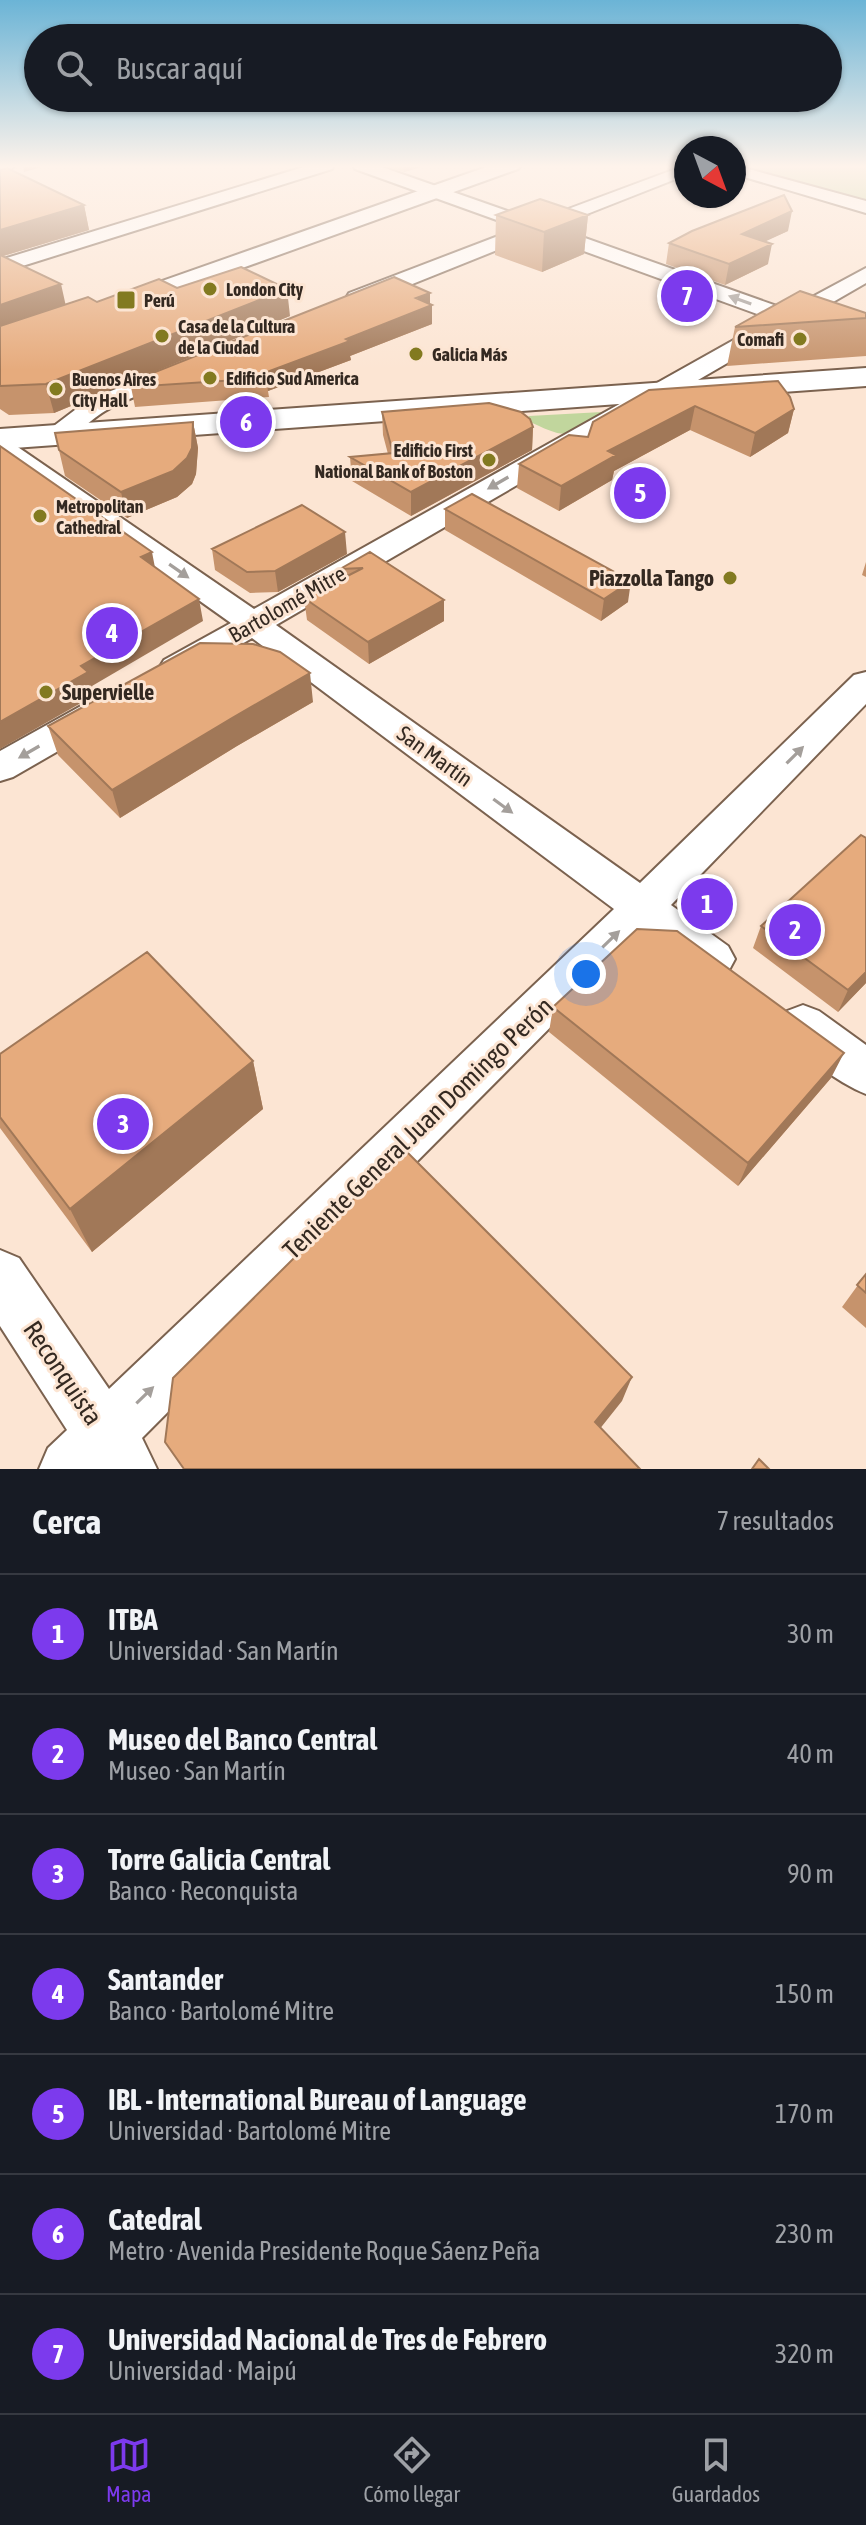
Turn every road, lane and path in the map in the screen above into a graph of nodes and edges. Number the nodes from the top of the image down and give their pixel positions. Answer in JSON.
{"nodes":[{"id":1,"x":107,"y":234,"type":"edge"},
{"id":2,"x":318,"y":234,"type":"edge"},
{"id":3,"x":524,"y":234,"type":"edge"},
{"id":4,"x":554,"y":234,"type":"edge"},
{"id":5,"x":0,"y":267,"type":"edge"},
{"id":6,"x":866,"y":274,"type":"edge"},
{"id":7,"x":337,"y":306,"type":"edge"},
{"id":8,"x":790,"y":318,"type":"junction"},
{"id":9,"x":866,"y":345,"type":"edge"},
{"id":10,"x":0,"y":347,"type":"edge"},
{"id":11,"x":199,"y":363,"type":"edge"},
{"id":12,"x":866,"y":377,"type":"edge"},
{"id":13,"x":660,"y":392,"type":"junction"},
{"id":14,"x":55,"y":435,"type":"junction"},
{"id":15,"x":0,"y":439,"type":"edge"},
{"id":16,"x":0,"y":447,"type":"edge"},
{"id":17,"x":254,"y":624,"type":"junction"},
{"id":18,"x":866,"y":683,"type":"edge"},
{"id":19,"x":0,"y":768,"type":"edge"},
{"id":20,"x":643,"y":907,"type":"junction"},
{"id":21,"x":742,"y":980,"type":"edge"},
{"id":22,"x":779,"y":1008,"type":"edge"},
{"id":23,"x":866,"y":1072,"type":"edge"},
{"id":24,"x":0,"y":1277,"type":"edge"},
{"id":25,"x":100,"y":1458,"type":"edge"}],
"edges":[{"from":1,"to":5,"type":"street"},
{"from":2,"to":10,"type":"main road"},
{"from":3,"to":7,"type":"street"},
{"from":8,"to":4,"type":"street","one_way":true},
{"from":6,"to":8,"type":"street","name":"Bartolomé Mitre"},
{"from":8,"to":9,"type":"street"},
{"from":8,"to":13,"type":"street","name":"Bartolomé Mitre"},
{"from":11,"to":14,"type":"street"},
{"from":12,"to":13,"type":"main road"},
{"from":13,"to":14,"type":"main road"},
{"from":13,"to":17,"type":"street","name":"Bartolomé Mitre","one_way":true},
{"from":14,"to":15,"type":"main road"},
{"from":16,"to":17,"type":"street","name":"San Martín","one_way":true},
{"from":17,"to":19,"type":"street","name":"Bartolomé Mitre","one_way":true},
{"from":17,"to":20,"type":"street","name":"San Martín","one_way":true},
{"from":20,"to":18,"type":"street","name":"Teniente General Juan Domingo Perón","one_way":true},
{"from":20,"to":21,"type":"street","name":"San Martín"},
{"from":25,"to":20,"type":"street","name":"Teniente General Juan Domingo Perón","one_way":true},
{"from":22,"to":23,"type":"street"},
{"from":24,"to":25,"type":"street","name":"Reconquista"}]}
